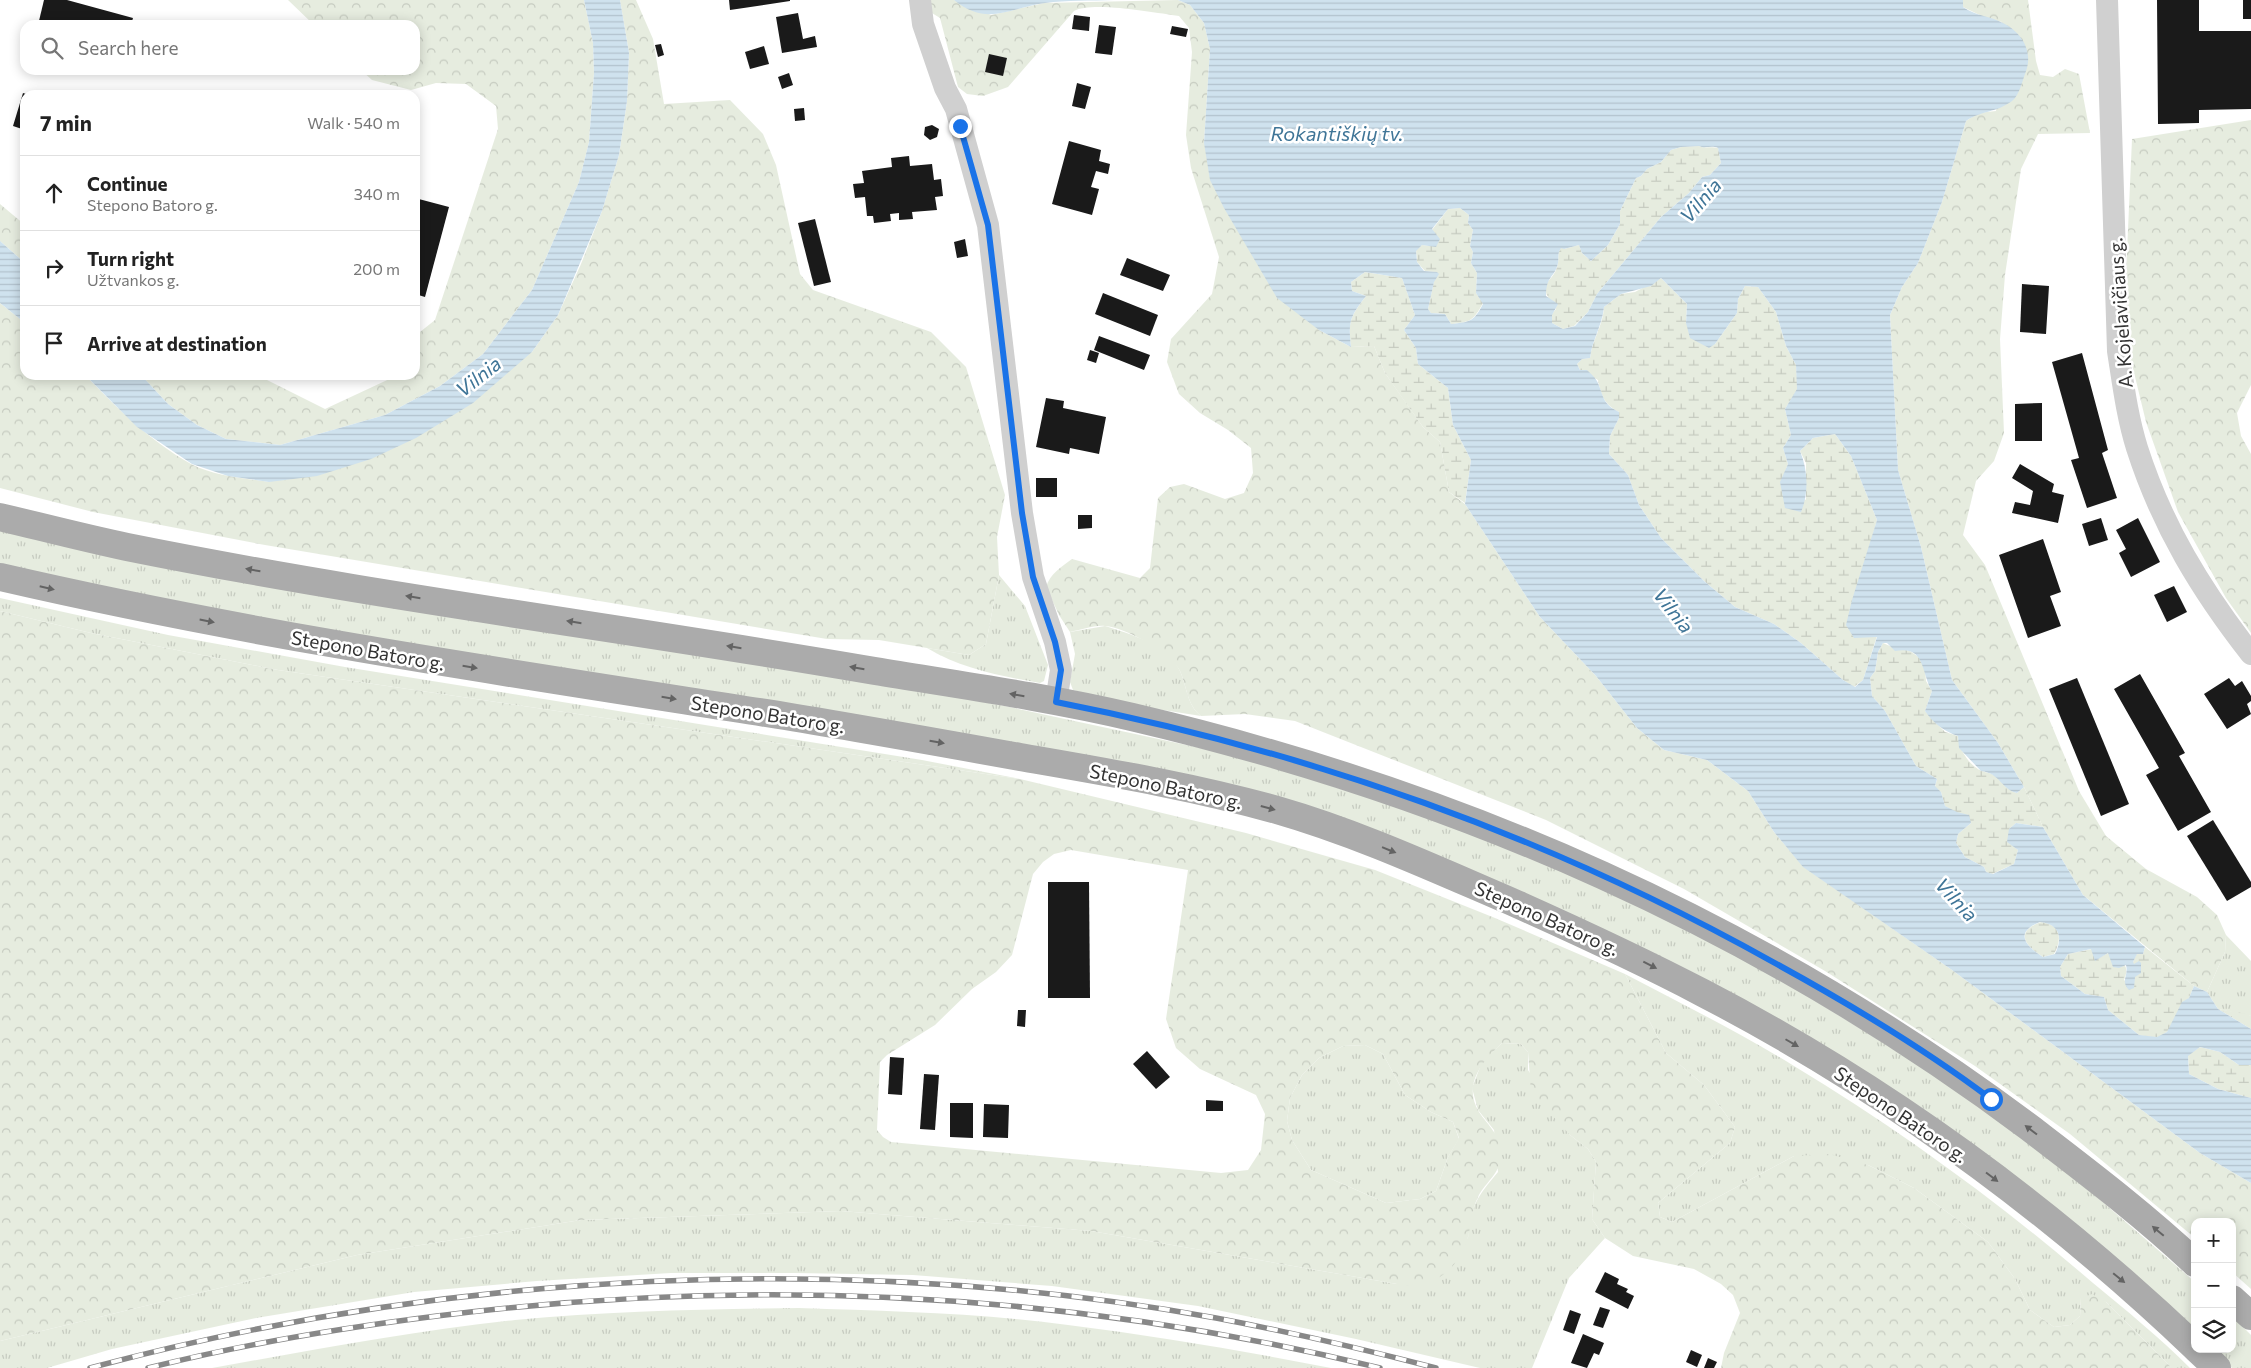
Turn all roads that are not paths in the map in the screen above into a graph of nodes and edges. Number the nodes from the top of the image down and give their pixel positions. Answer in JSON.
{"nodes":[{"id":1,"x":920,"y":0,"type":"edge"},
{"id":2,"x":2108,"y":0,"type":"edge"},
{"id":3,"x":0,"y":517,"type":"edge"},
{"id":4,"x":0,"y":577,"type":"edge"},
{"id":5,"x":2251,"y":654,"type":"edge"},
{"id":6,"x":1056,"y":702,"type":"junction"},
{"id":7,"x":2191,"y":1260,"type":"edge"},
{"id":8,"x":2236,"y":1303,"type":"edge"},
{"id":9,"x":2251,"y":1316,"type":"edge"},
{"id":10,"x":2191,"y":1343,"type":"edge"},
{"id":11,"x":2202,"y":1353,"type":"edge"},
{"id":12,"x":2217,"y":1368,"type":"edge"}],
"edges":[{"from":1,"to":6,"type":"street"},
{"from":2,"to":5,"type":"street","name":"A. Kojelavičiaus g."},
{"from":6,"to":3,"type":"main road","one_way":true},
{"from":4,"to":10,"type":"main road","name":"Stepono Batoro g.","one_way":true},
{"from":7,"to":6,"type":"main road","one_way":true},
{"from":8,"to":9,"type":"main road"},
{"from":11,"to":12,"type":"main road"}]}
